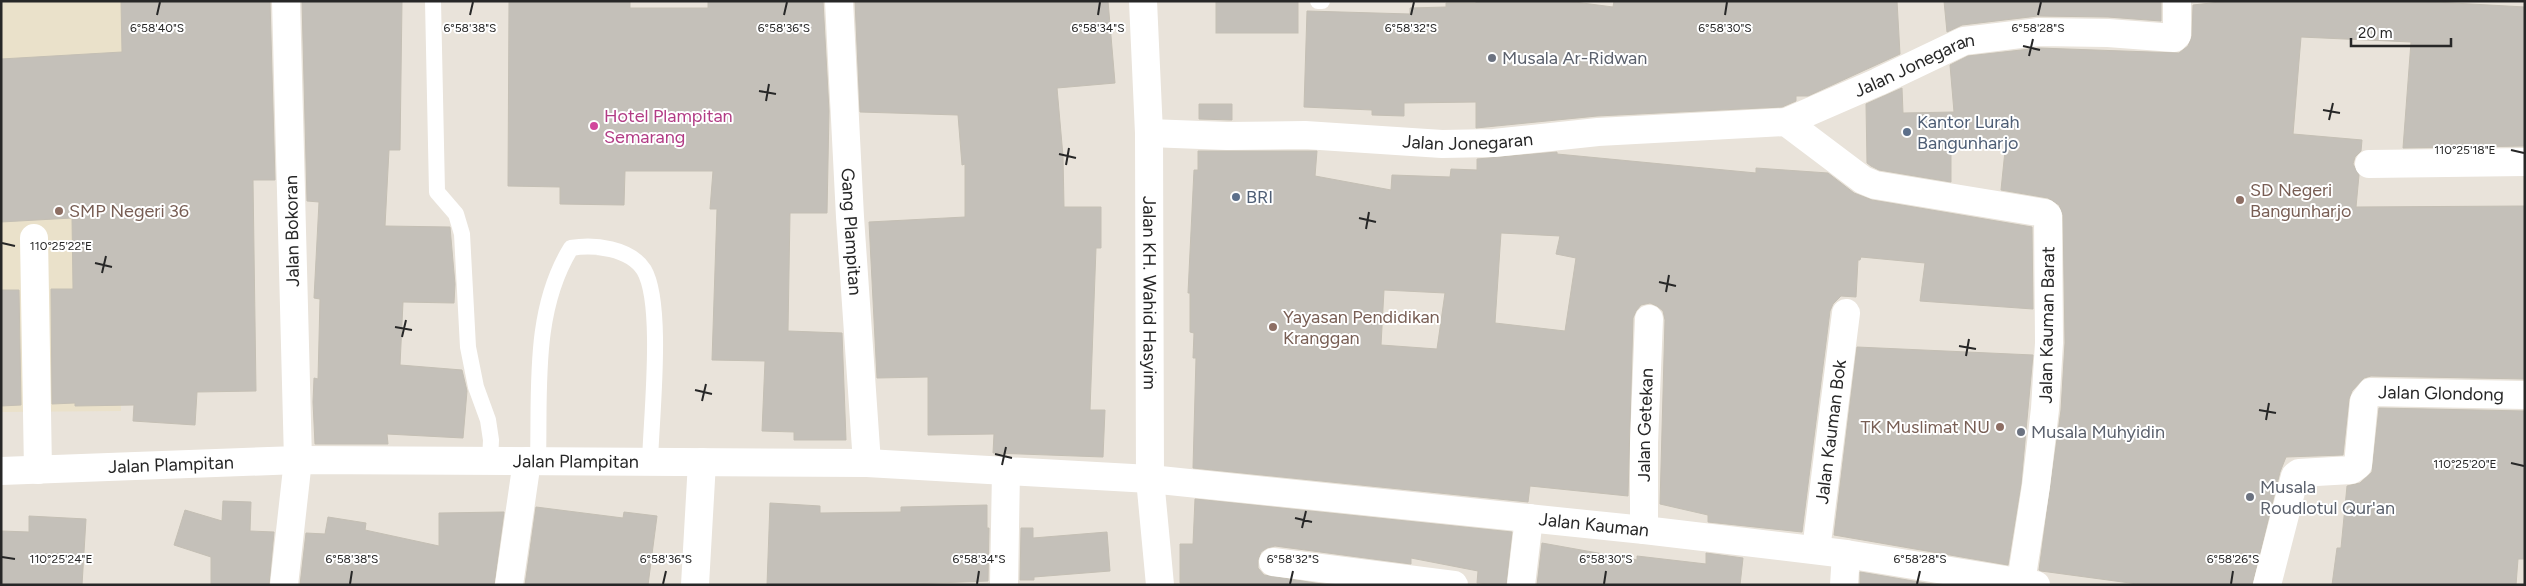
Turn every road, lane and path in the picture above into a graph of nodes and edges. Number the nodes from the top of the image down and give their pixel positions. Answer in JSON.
{"nodes":[{"id":1,"x":286,"y":1,"type":"edge"},
{"id":2,"x":434,"y":1,"type":"edge"},
{"id":3,"x":839,"y":1,"type":"edge"},
{"id":4,"x":1143,"y":1,"type":"edge"},
{"id":5,"x":2177,"y":1,"type":"edge"},
{"id":6,"x":1786,"y":122,"type":"junction"},
{"id":7,"x":1149,"y":133,"type":"junction"},
{"id":8,"x":2525,"y":162,"type":"edge"},
{"id":9,"x":2369,"y":164,"type":"dead end"},
{"id":10,"x":34,"y":238,"type":"dead end"},
{"id":11,"x":1846,"y":313,"type":"dead end"},
{"id":12,"x":1649,"y":319,"type":"dead end"},
{"id":13,"x":2525,"y":395,"type":"edge"},
{"id":14,"x":298,"y":460,"type":"junction"},
{"id":15,"x":490,"y":460,"type":"junction"},
{"id":16,"x":532,"y":461,"type":"junction"},
{"id":17,"x":650,"y":462,"type":"junction"},
{"id":18,"x":702,"y":462,"type":"junction"},
{"id":19,"x":867,"y":463,"type":"junction"},
{"id":20,"x":38,"y":470,"type":"junction"},
{"id":21,"x":1,"y":471,"type":"edge"},
{"id":22,"x":1006,"y":471,"type":"junction"},
{"id":23,"x":1150,"y":479,"type":"junction"},
{"id":24,"x":1529,"y":518,"type":"junction"},
{"id":25,"x":1644,"y":530,"type":"junction"},
{"id":26,"x":1816,"y":550,"type":"junction"},
{"id":27,"x":1846,"y":554,"type":"junction"},
{"id":28,"x":1273,"y":562,"type":"dead end"},
{"id":29,"x":2028,"y":583,"type":"edge"},
{"id":30,"x":284,"y":585,"type":"edge"},
{"id":31,"x":509,"y":585,"type":"edge"},
{"id":32,"x":695,"y":585,"type":"edge"},
{"id":33,"x":1004,"y":585,"type":"edge"},
{"id":34,"x":1160,"y":585,"type":"edge"},
{"id":35,"x":1454,"y":585,"type":"edge"},
{"id":36,"x":1521,"y":585,"type":"edge"},
{"id":37,"x":1844,"y":585,"type":"edge"},
{"id":38,"x":2267,"y":585,"type":"edge"}],
"edges":[{"from":1,"to":14,"type":"street","name":"Jalan Bokoran"},
{"from":2,"to":15,"type":"lane"},
{"from":3,"to":19,"type":"street","name":"Gang Plampitan"},
{"from":4,"to":7,"type":"street","name":"Jalan KH. Wahid Hasyim"},
{"from":5,"to":6,"type":"street","name":"Jalan Jonegaran"},
{"from":6,"to":7,"type":"street","name":"Jalan Jonegaran"},
{"from":6,"to":29,"type":"street","name":"Jalan Kauman Barat"},
{"from":7,"to":23,"type":"street","name":"Jalan KH. Wahid Hasyim"},
{"from":8,"to":9,"type":"street"},
{"from":10,"to":20,"type":"street"},
{"from":11,"to":26,"type":"street","name":"Jalan Kauman Bok"},
{"from":12,"to":25,"type":"street","name":"Jalan Getekan"},
{"from":13,"to":38,"type":"street","name":"Jalan Glondong"},
{"from":14,"to":15,"type":"street","name":"Jalan Plampitan"},
{"from":14,"to":20,"type":"street","name":"Jalan Plampitan"},
{"from":14,"to":30,"type":"street","name":"Jalan Bokoran"},
{"from":15,"to":16,"type":"street","name":"Jalan Plampitan"},
{"from":16,"to":17,"type":"street","name":"Jalan Plampitan"},
{"from":16,"to":17,"type":"lane"},
{"from":16,"to":31,"type":"street"},
{"from":17,"to":18,"type":"street","name":"Jalan Plampitan"},
{"from":18,"to":19,"type":"street","name":"Jalan Plampitan"},
{"from":18,"to":32,"type":"street"},
{"from":19,"to":22,"type":"street","name":"Jalan Plampitan"},
{"from":20,"to":21,"type":"street","name":"Jalan Plampitan"},
{"from":22,"to":23,"type":"street","name":"Jalan Plampitan"},
{"from":22,"to":33,"type":"street"},
{"from":23,"to":24,"type":"street","name":"Jalan Kauman"},
{"from":23,"to":34,"type":"street","name":"Jalan KH. Wahid Hasyim"},
{"from":24,"to":25,"type":"street","name":"Jalan Kauman"},
{"from":24,"to":36,"type":"street"},
{"from":25,"to":26,"type":"street","name":"Jalan Kauman"},
{"from":26,"to":27,"type":"street","name":"Jalan Kauman"},
{"from":27,"to":29,"type":"street","name":"Jalan Kauman"},
{"from":27,"to":37,"type":"street"},
{"from":28,"to":35,"type":"street"}]}
